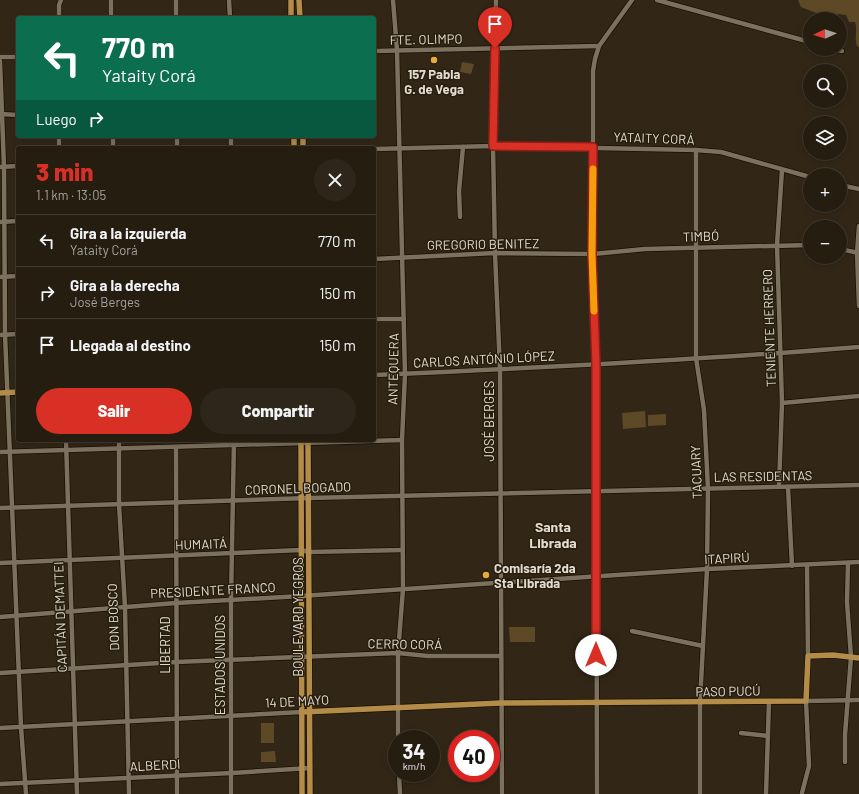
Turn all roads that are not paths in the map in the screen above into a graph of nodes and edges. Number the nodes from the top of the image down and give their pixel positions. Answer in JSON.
{"nodes":[{"id":1,"x":61,"y":0,"type":"edge"},
{"id":2,"x":111,"y":0,"type":"edge"},
{"id":3,"x":176,"y":0,"type":"edge"},
{"id":4,"x":229,"y":0,"type":"edge"},
{"id":5,"x":291,"y":0,"type":"edge"},
{"id":6,"x":299,"y":0,"type":"edge"},
{"id":7,"x":393,"y":0,"type":"edge"},
{"id":8,"x":496,"y":0,"type":"edge"},
{"id":9,"x":632,"y":0,"type":"edge"},
{"id":10,"x":657,"y":0,"type":"edge"},
{"id":11,"x":59,"y":16,"type":"edge"},
{"id":12,"x":111,"y":16,"type":"edge"},
{"id":13,"x":176,"y":16,"type":"edge"},
{"id":14,"x":230,"y":16,"type":"edge"},
{"id":15,"x":291,"y":16,"type":"edge"},
{"id":16,"x":300,"y":16,"type":"edge"},
{"id":17,"x":803,"y":40,"type":"edge"},
{"id":18,"x":598,"y":46,"type":"junction"},
{"id":19,"x":495,"y":48,"type":"junction"},
{"id":20,"x":397,"y":50,"type":"junction"},
{"id":21,"x":376,"y":51,"type":"edge"},
{"id":22,"x":0,"y":57,"type":"edge"},
{"id":23,"x":16,"y":57,"type":"edge"},
{"id":24,"x":0,"y":61,"type":"edge"},
{"id":25,"x":1,"y":114,"type":"edge"},
{"id":26,"x":16,"y":115,"type":"edge"},
{"id":27,"x":493,"y":146,"type":"junction"},
{"id":28,"x":463,"y":147,"type":"junction"},
{"id":29,"x":593,"y":147,"type":"junction"},
{"id":30,"x":400,"y":148,"type":"junction"},
{"id":31,"x":376,"y":149,"type":"edge"},
{"id":32,"x":696,"y":150,"type":"junction"},
{"id":33,"x":16,"y":166,"type":"edge"},
{"id":34,"x":2,"y":167,"type":"edge"},
{"id":35,"x":782,"y":170,"type":"junction"},
{"id":36,"x":803,"y":175,"type":"edge"},
{"id":37,"x":847,"y":186,"type":"edge"},
{"id":38,"x":859,"y":189,"type":"edge"},
{"id":39,"x":460,"y":217,"type":"dead end"},
{"id":40,"x":16,"y":221,"type":"edge"},
{"id":41,"x":2,"y":222,"type":"edge"},
{"id":42,"x":859,"y":226,"type":"edge"},
{"id":43,"x":778,"y":245,"type":"junction"},
{"id":44,"x":803,"y":245,"type":"edge"},
{"id":45,"x":696,"y":248,"type":"junction"},
{"id":46,"x":847,"y":251,"type":"edge"},
{"id":47,"x":495,"y":253,"type":"junction"},
{"id":48,"x":858,"y":253,"type":"edge"},
{"id":49,"x":592,"y":254,"type":"junction"},
{"id":50,"x":403,"y":258,"type":"junction"},
{"id":51,"x":376,"y":259,"type":"edge"},
{"id":52,"x":16,"y":276,"type":"edge"},
{"id":53,"x":3,"y":277,"type":"edge"},
{"id":54,"x":859,"y":306,"type":"edge"},
{"id":55,"x":376,"y":319,"type":"edge"},
{"id":56,"x":404,"y":319,"type":"junction"},
{"id":57,"x":2,"y":334,"type":"edge"},
{"id":58,"x":16,"y":334,"type":"edge"},
{"id":59,"x":859,"y":347,"type":"edge"},
{"id":60,"x":781,"y":354,"type":"junction"},
{"id":61,"x":696,"y":358,"type":"junction"},
{"id":62,"x":596,"y":364,"type":"junction"},
{"id":63,"x":500,"y":370,"type":"junction"},
{"id":64,"x":405,"y":374,"type":"junction"},
{"id":65,"x":376,"y":375,"type":"edge"},
{"id":66,"x":16,"y":392,"type":"edge"},
{"id":67,"x":0,"y":393,"type":"edge"},
{"id":68,"x":7,"y":393,"type":"junction"},
{"id":69,"x":859,"y":396,"type":"edge"},
{"id":70,"x":782,"y":403,"type":"junction"},
{"id":71,"x":402,"y":440,"type":"junction"},
{"id":72,"x":376,"y":441,"type":"edge"},
{"id":73,"x":66,"y":442,"type":"edge"},
{"id":74,"x":119,"y":442,"type":"edge"},
{"id":75,"x":234,"y":442,"type":"edge"},
{"id":76,"x":301,"y":442,"type":"edge"},
{"id":77,"x":308,"y":442,"type":"edge"},
{"id":78,"x":234,"y":446,"type":"junction"},
{"id":79,"x":176,"y":447,"type":"junction"},
{"id":80,"x":119,"y":449,"type":"junction"},
{"id":81,"x":66,"y":450,"type":"junction"},
{"id":82,"x":0,"y":452,"type":"edge"},
{"id":83,"x":10,"y":452,"type":"junction"},
{"id":84,"x":859,"y":485,"type":"edge"},
{"id":85,"x":780,"y":486,"type":"junction"},
{"id":86,"x":788,"y":487,"type":"junction"},
{"id":87,"x":708,"y":489,"type":"junction"},
{"id":88,"x":596,"y":491,"type":"junction"},
{"id":89,"x":500,"y":494,"type":"junction"},
{"id":90,"x":403,"y":496,"type":"junction"},
{"id":91,"x":301,"y":498,"type":"junction"},
{"id":92,"x":309,"y":498,"type":"junction"},
{"id":93,"x":234,"y":501,"type":"junction"},
{"id":94,"x":176,"y":502,"type":"junction"},
{"id":95,"x":119,"y":504,"type":"junction"},
{"id":96,"x":68,"y":506,"type":"junction"},
{"id":97,"x":0,"y":508,"type":"edge"},
{"id":98,"x":12,"y":508,"type":"junction"},
{"id":99,"x":301,"y":550,"type":"junction"},
{"id":100,"x":403,"y":550,"type":"junction"},
{"id":101,"x":309,"y":552,"type":"junction"},
{"id":102,"x":232,"y":553,"type":"junction"},
{"id":103,"x":176,"y":556,"type":"junction"},
{"id":104,"x":122,"y":558,"type":"junction"},
{"id":105,"x":70,"y":560,"type":"junction"},
{"id":106,"x":14,"y":562,"type":"junction"},
{"id":107,"x":859,"y":562,"type":"edge"},
{"id":108,"x":0,"y":563,"type":"edge"},
{"id":109,"x":848,"y":563,"type":"junction"},
{"id":110,"x":807,"y":565,"type":"junction"},
{"id":111,"x":792,"y":566,"type":"junction"},
{"id":112,"x":707,"y":569,"type":"junction"},
{"id":113,"x":596,"y":577,"type":"junction"},
{"id":114,"x":501,"y":583,"type":"junction"},
{"id":115,"x":404,"y":589,"type":"junction"},
{"id":116,"x":309,"y":595,"type":"junction"},
{"id":117,"x":302,"y":596,"type":"junction"},
{"id":118,"x":231,"y":600,"type":"junction"},
{"id":119,"x":176,"y":603,"type":"junction"},
{"id":120,"x":125,"y":607,"type":"junction"},
{"id":121,"x":71,"y":611,"type":"junction"},
{"id":122,"x":17,"y":616,"type":"junction"},
{"id":123,"x":0,"y":617,"type":"edge"},
{"id":124,"x":632,"y":631,"type":"dead end"},
{"id":125,"x":703,"y":646,"type":"junction"},
{"id":126,"x":398,"y":653,"type":"junction"},
{"id":127,"x":501,"y":656,"type":"junction"},
{"id":128,"x":808,"y":656,"type":"junction"},
{"id":129,"x":302,"y":657,"type":"junction"},
{"id":130,"x":310,"y":657,"type":"junction"},
{"id":131,"x":851,"y":657,"type":"junction"},
{"id":132,"x":859,"y":658,"type":"edge"},
{"id":133,"x":232,"y":660,"type":"junction"},
{"id":134,"x":176,"y":662,"type":"junction"},
{"id":135,"x":126,"y":666,"type":"junction"},
{"id":136,"x":73,"y":669,"type":"junction"},
{"id":137,"x":19,"y":672,"type":"junction"},
{"id":138,"x":0,"y":673,"type":"edge"},
{"id":139,"x":848,"y":700,"type":"junction"},
{"id":140,"x":859,"y":700,"type":"edge"},
{"id":141,"x":769,"y":701,"type":"junction"},
{"id":142,"x":806,"y":701,"type":"junction"},
{"id":143,"x":700,"y":702,"type":"junction"},
{"id":144,"x":501,"y":703,"type":"junction"},
{"id":145,"x":596,"y":703,"type":"junction"},
{"id":146,"x":398,"y":707,"type":"junction"},
{"id":147,"x":310,"y":711,"type":"junction"},
{"id":148,"x":302,"y":712,"type":"junction"},
{"id":149,"x":232,"y":716,"type":"junction"},
{"id":150,"x":177,"y":719,"type":"junction"},
{"id":151,"x":128,"y":721,"type":"junction"},
{"id":152,"x":74,"y":724,"type":"junction"},
{"id":153,"x":21,"y":727,"type":"junction"},
{"id":154,"x":0,"y":728,"type":"edge"},
{"id":155,"x":398,"y":730,"type":"edge"},
{"id":156,"x":741,"y":733,"type":"dead end"},
{"id":157,"x":768,"y":736,"type":"junction"},
{"id":158,"x":845,"y":762,"type":"dead end"},
{"id":159,"x":302,"y":768,"type":"junction"},
{"id":160,"x":310,"y":768,"type":"junction"},
{"id":161,"x":232,"y":773,"type":"junction"},
{"id":162,"x":177,"y":775,"type":"junction"},
{"id":163,"x":129,"y":777,"type":"junction"},
{"id":164,"x":76,"y":780,"type":"junction"},
{"id":165,"x":399,"y":782,"type":"edge"},
{"id":166,"x":25,"y":783,"type":"junction"},
{"id":167,"x":0,"y":784,"type":"edge"},
{"id":168,"x":802,"y":793,"type":"dead end"},
{"id":169,"x":26,"y":794,"type":"edge"},
{"id":170,"x":77,"y":794,"type":"edge"},
{"id":171,"x":129,"y":794,"type":"edge"},
{"id":172,"x":177,"y":794,"type":"edge"},
{"id":173,"x":231,"y":794,"type":"edge"},
{"id":174,"x":302,"y":794,"type":"edge"},
{"id":175,"x":310,"y":794,"type":"edge"},
{"id":176,"x":400,"y":794,"type":"edge"},
{"id":177,"x":502,"y":794,"type":"edge"},
{"id":178,"x":596,"y":794,"type":"edge"},
{"id":179,"x":700,"y":794,"type":"edge"},
{"id":180,"x":766,"y":794,"type":"edge"}],
"edges":[{"from":1,"to":11,"type":"street"},
{"from":2,"to":12,"type":"street"},
{"from":3,"to":13,"type":"street"},
{"from":4,"to":14,"type":"street"},
{"from":5,"to":15,"type":"main road"},
{"from":6,"to":16,"type":"main road"},
{"from":7,"to":20,"type":"street","name":"ANTEQUERA"},
{"from":8,"to":19,"type":"street","name":"JOSÉ BERGES"},
{"from":9,"to":18,"type":"street"},
{"from":10,"to":17,"type":"street"},
{"from":18,"to":19,"type":"street","name":"FTE. OLIMPO"},
{"from":18,"to":29,"type":"street"},
{"from":19,"to":20,"type":"street","name":"FTE. OLIMPO"},
{"from":19,"to":27,"type":"street","name":"JOSÉ BERGES"},
{"from":20,"to":21,"type":"street","name":"FTE. OLIMPO"},
{"from":20,"to":30,"type":"street","name":"ANTEQUERA"},
{"from":22,"to":23,"type":"street"},
{"from":24,"to":25,"type":"street"},
{"from":25,"to":26,"type":"street"},
{"from":25,"to":34,"type":"street"},
{"from":27,"to":28,"type":"street","name":"YATAITY CORÁ"},
{"from":27,"to":29,"type":"street","name":"YATAITY CORÁ"},
{"from":27,"to":47,"type":"street","name":"JOSÉ BERGES"},
{"from":28,"to":30,"type":"street","name":"YATAITY CORÁ"},
{"from":28,"to":39,"type":"street"},
{"from":29,"to":32,"type":"street","name":"YATAITY CORÁ"},
{"from":29,"to":49,"type":"street"},
{"from":30,"to":31,"type":"street","name":"YATAITY CORÁ"},
{"from":30,"to":50,"type":"street","name":"ANTEQUERA"},
{"from":32,"to":35,"type":"street","name":"YATAITY CORÁ"},
{"from":32,"to":45,"type":"street","name":"TACUARY"},
{"from":33,"to":34,"type":"street"},
{"from":34,"to":41,"type":"street"},
{"from":35,"to":36,"type":"street","name":"YATAITY CORÁ"},
{"from":35,"to":43,"type":"street","name":"TENIENTE HERRERO"},
{"from":37,"to":38,"type":"street"},
{"from":40,"to":41,"type":"street"},
{"from":41,"to":53,"type":"street"},
{"from":42,"to":48,"type":"street"},
{"from":43,"to":44,"type":"street","name":"TIMBÓ"},
{"from":43,"to":45,"type":"street","name":"TIMBÓ"},
{"from":43,"to":60,"type":"street","name":"TENIENTE HERRERO"},
{"from":45,"to":49,"type":"street","name":"TIMBÓ"},
{"from":45,"to":61,"type":"street","name":"TACUARY"},
{"from":46,"to":48,"type":"street"},
{"from":47,"to":49,"type":"street","name":"GREGORIO BENITEZ"},
{"from":47,"to":50,"type":"street","name":"GREGORIO BENITEZ"},
{"from":47,"to":63,"type":"street","name":"JOSÉ BERGES"},
{"from":48,"to":54,"type":"street"},
{"from":49,"to":62,"type":"street"},
{"from":50,"to":51,"type":"street","name":"GREGORIO BENITEZ"},
{"from":50,"to":56,"type":"street","name":"ANTEQUERA"},
{"from":52,"to":53,"type":"street"},
{"from":53,"to":57,"type":"street"},
{"from":55,"to":56,"type":"street"},
{"from":56,"to":64,"type":"street","name":"ANTEQUERA"},
{"from":57,"to":58,"type":"street"},
{"from":57,"to":68,"type":"street"},
{"from":59,"to":60,"type":"street","name":"CARLOS ANTÓNIO LÓPEZ"},
{"from":60,"to":61,"type":"street","name":"CARLOS ANTÓNIO LÓPEZ"},
{"from":60,"to":70,"type":"street","name":"TENIENTE HERRERO"},
{"from":61,"to":62,"type":"street","name":"CARLOS ANTÓNIO LÓPEZ"},
{"from":61,"to":87,"type":"street","name":"TACUARY"},
{"from":62,"to":63,"type":"street","name":"CARLOS ANTÓNIO LÓPEZ"},
{"from":62,"to":88,"type":"street"},
{"from":63,"to":64,"type":"street","name":"CARLOS ANTÓNIO LÓPEZ"},
{"from":63,"to":89,"type":"street","name":"JOSÉ BERGES"},
{"from":64,"to":65,"type":"street","name":"CARLOS ANTÓNIO LÓPEZ"},
{"from":64,"to":71,"type":"street","name":"ANTEQUERA"},
{"from":66,"to":68,"type":"main road"},
{"from":67,"to":68,"type":"main road"},
{"from":68,"to":83,"type":"street"},
{"from":69,"to":70,"type":"street"},
{"from":70,"to":85,"type":"street","name":"TENIENTE HERRERO"},
{"from":71,"to":72,"type":"street"},
{"from":71,"to":90,"type":"street","name":"ANTEQUERA"},
{"from":73,"to":81,"type":"street","name":"CAPITÁN DEMATTEI"},
{"from":74,"to":80,"type":"street","name":"DON BOSCO"},
{"from":75,"to":78,"type":"street","name":"ESTADOS UNIDOS"},
{"from":76,"to":77,"type":"street"},
{"from":76,"to":78,"type":"street"},
{"from":76,"to":91,"type":"main road","name":"BOULEVARD YEGROS"},
{"from":77,"to":92,"type":"main road","name":"BOULEVARD YEGROS"},
{"from":78,"to":79,"type":"street"},
{"from":78,"to":93,"type":"street","name":"ESTADOS UNIDOS"},
{"from":79,"to":80,"type":"street"},
{"from":79,"to":94,"type":"street","name":"LIBERTAD"},
{"from":80,"to":81,"type":"street"},
{"from":80,"to":95,"type":"street","name":"DON BOSCO"},
{"from":81,"to":83,"type":"street"},
{"from":81,"to":96,"type":"street","name":"CAPITÁN DEMATTEI"},
{"from":82,"to":83,"type":"street"},
{"from":83,"to":98,"type":"street"},
{"from":84,"to":86,"type":"street","name":"LAS RESIDENTAS"},
{"from":85,"to":86,"type":"street","name":"LAS RESIDENTAS"},
{"from":85,"to":87,"type":"street","name":"LAS RESIDENTAS"},
{"from":86,"to":111,"type":"street"},
{"from":87,"to":88,"type":"street","name":"LAS RESIDENTAS"},
{"from":87,"to":112,"type":"street","name":"TACUARY"},
{"from":88,"to":89,"type":"street","name":"CORONEL BOGADO"},
{"from":88,"to":113,"type":"street"},
{"from":89,"to":90,"type":"street","name":"CORONEL BOGADO"},
{"from":89,"to":114,"type":"street","name":"JOSÉ BERGES"},
{"from":90,"to":92,"type":"street","name":"CORONEL BOGADO"},
{"from":90,"to":100,"type":"street","name":"ANTEQUERA"},
{"from":91,"to":92,"type":"street","name":"CORONEL BOGADO"},
{"from":91,"to":93,"type":"street","name":"CORONEL BOGADO"},
{"from":91,"to":99,"type":"main road","name":"BOULEVARD YEGROS"},
{"from":92,"to":101,"type":"main road","name":"BOULEVARD YEGROS"},
{"from":93,"to":94,"type":"street","name":"CORONEL BOGADO"},
{"from":93,"to":102,"type":"street","name":"ESTADOS UNIDOS"},
{"from":94,"to":95,"type":"street","name":"CORONEL BOGADO"},
{"from":94,"to":103,"type":"street","name":"LIBERTAD"},
{"from":95,"to":96,"type":"street","name":"CORONEL BOGADO"},
{"from":95,"to":104,"type":"street","name":"DON BOSCO"},
{"from":96,"to":98,"type":"street","name":"CORONEL BOGADO"},
{"from":96,"to":105,"type":"street","name":"CAPITÁN DEMATTEI"},
{"from":97,"to":98,"type":"street","name":"CORONEL BOGADO"},
{"from":98,"to":106,"type":"street"},
{"from":99,"to":101,"type":"street","name":"HUMAITÁ"},
{"from":99,"to":102,"type":"street","name":"HUMAITÁ"},
{"from":99,"to":117,"type":"main road","name":"BOULEVARD YEGROS"},
{"from":100,"to":101,"type":"street","name":"HUMAITÁ"},
{"from":100,"to":115,"type":"street","name":"ANTEQUERA"},
{"from":101,"to":116,"type":"main road","name":"BOULEVARD YEGROS"},
{"from":102,"to":103,"type":"street","name":"HUMAITÁ"},
{"from":102,"to":118,"type":"street","name":"ESTADOS UNIDOS"},
{"from":103,"to":104,"type":"street","name":"HUMAITÁ"},
{"from":103,"to":119,"type":"street","name":"LIBERTAD"},
{"from":104,"to":105,"type":"street","name":"HUMAITÁ"},
{"from":104,"to":120,"type":"street","name":"DON BOSCO"},
{"from":105,"to":106,"type":"street","name":"HUMAITÁ"},
{"from":105,"to":121,"type":"street","name":"CAPITÁN DEMATTEI"},
{"from":106,"to":108,"type":"street","name":"HUMAITÁ"},
{"from":106,"to":122,"type":"street"},
{"from":107,"to":109,"type":"street","name":"ITAPIRÚ"},
{"from":109,"to":110,"type":"street","name":"ITAPIRÚ"},
{"from":109,"to":131,"type":"street"},
{"from":110,"to":111,"type":"street","name":"ITAPIRÚ"},
{"from":110,"to":128,"type":"street"},
{"from":111,"to":112,"type":"street","name":"ITAPIRÚ"},
{"from":112,"to":113,"type":"street","name":"ITAPIRÚ"},
{"from":112,"to":125,"type":"street","name":"TACUARY"},
{"from":113,"to":114,"type":"street","name":"PRESIDENTE FRANCO"},
{"from":113,"to":145,"type":"street"},
{"from":114,"to":115,"type":"street","name":"PRESIDENTE FRANCO"},
{"from":114,"to":127,"type":"street","name":"JOSÉ BERGES"},
{"from":115,"to":116,"type":"street","name":"PRESIDENTE FRANCO"},
{"from":115,"to":126,"type":"street","name":"ANTEQUERA"},
{"from":116,"to":117,"type":"street","name":"PRESIDENTE FRANCO"},
{"from":116,"to":130,"type":"main road","name":"BOULEVARD YEGROS"},
{"from":117,"to":118,"type":"street","name":"PRESIDENTE FRANCO"},
{"from":117,"to":129,"type":"main road","name":"BOULEVARD YEGROS"},
{"from":118,"to":119,"type":"street","name":"PRESIDENTE FRANCO"},
{"from":118,"to":133,"type":"street","name":"ESTADOS UNIDOS"},
{"from":119,"to":120,"type":"street","name":"PRESIDENTE FRANCO"},
{"from":119,"to":134,"type":"street","name":"LIBERTAD"},
{"from":120,"to":121,"type":"street","name":"PRESIDENTE FRANCO"},
{"from":120,"to":135,"type":"street","name":"DON BOSCO"},
{"from":121,"to":122,"type":"street","name":"PRESIDENTE FRANCO"},
{"from":121,"to":136,"type":"street","name":"CAPITÁN DEMATTEI"},
{"from":122,"to":123,"type":"street","name":"PRESIDENTE FRANCO"},
{"from":122,"to":137,"type":"street"},
{"from":124,"to":125,"type":"street"},
{"from":125,"to":143,"type":"street","name":"TACUARY"},
{"from":126,"to":127,"type":"street","name":"CERRO CORÁ"},
{"from":126,"to":130,"type":"street","name":"CERRO CORÁ"},
{"from":126,"to":146,"type":"street","name":"ANTEQUERA"},
{"from":127,"to":144,"type":"street","name":"JOSÉ BERGES"},
{"from":128,"to":131,"type":"main road"},
{"from":128,"to":142,"type":"main road"},
{"from":129,"to":130,"type":"street","name":"CERRO CORÁ"},
{"from":129,"to":133,"type":"street","name":"CERRO CORÁ"},
{"from":129,"to":148,"type":"main road","name":"BOULEVARD YEGROS"},
{"from":130,"to":147,"type":"main road","name":"BOULEVARD YEGROS"},
{"from":131,"to":132,"type":"main road"},
{"from":131,"to":139,"type":"street"},
{"from":133,"to":134,"type":"street","name":"CERRO CORÁ"},
{"from":133,"to":149,"type":"street","name":"ESTADOS UNIDOS"},
{"from":134,"to":135,"type":"street","name":"CERRO CORÁ"},
{"from":134,"to":150,"type":"street","name":"LIBERTAD"},
{"from":135,"to":136,"type":"street","name":"CERRO CORÁ"},
{"from":135,"to":151,"type":"street","name":"DON BOSCO"},
{"from":136,"to":137,"type":"street","name":"CERRO CORÁ"},
{"from":136,"to":152,"type":"street","name":"CAPITÁN DEMATTEI"},
{"from":137,"to":138,"type":"street","name":"CERRO CORÁ"},
{"from":137,"to":153,"type":"street"},
{"from":139,"to":140,"type":"street","name":"PASO PUCÚ"},
{"from":139,"to":142,"type":"street","name":"PASO PUCÚ"},
{"from":139,"to":158,"type":"street"},
{"from":141,"to":142,"type":"main road","name":"PASO PUCÚ"},
{"from":141,"to":143,"type":"main road","name":"PASO PUCÚ"},
{"from":141,"to":157,"type":"street"},
{"from":142,"to":168,"type":"street"},
{"from":143,"to":145,"type":"main road","name":"PASO PUCÚ"},
{"from":143,"to":179,"type":"street","name":"TACUARY"},
{"from":144,"to":145,"type":"main road","name":"14 DE MAYO"},
{"from":144,"to":146,"type":"main road","name":"14 DE MAYO"},
{"from":144,"to":177,"type":"street","name":"JOSÉ BERGES"},
{"from":145,"to":178,"type":"street"},
{"from":146,"to":147,"type":"main road","name":"14 DE MAYO"},
{"from":146,"to":155,"type":"street","name":"ANTEQUERA"},
{"from":147,"to":148,"type":"main road","name":"14 DE MAYO"},
{"from":147,"to":160,"type":"main road","name":"BOULEVARD YEGROS"},
{"from":148,"to":149,"type":"street","name":"14 DE MAYO"},
{"from":148,"to":159,"type":"main road","name":"BOULEVARD YEGROS"},
{"from":149,"to":150,"type":"street","name":"14 DE MAYO"},
{"from":149,"to":161,"type":"street","name":"ESTADOS UNIDOS"},
{"from":150,"to":151,"type":"street","name":"14 DE MAYO"},
{"from":150,"to":162,"type":"street","name":"LIBERTAD"},
{"from":151,"to":152,"type":"street","name":"14 DE MAYO"},
{"from":151,"to":163,"type":"street","name":"DON BOSCO"},
{"from":152,"to":153,"type":"street","name":"14 DE MAYO"},
{"from":152,"to":164,"type":"street","name":"CAPITÁN DEMATTEI"},
{"from":153,"to":154,"type":"street","name":"14 DE MAYO"},
{"from":153,"to":166,"type":"street"},
{"from":156,"to":157,"type":"street"},
{"from":157,"to":180,"type":"street"},
{"from":159,"to":160,"type":"street","name":"ALBERDI"},
{"from":159,"to":161,"type":"street","name":"ALBERDI"},
{"from":159,"to":174,"type":"main road","name":"BOULEVARD YEGROS"},
{"from":160,"to":175,"type":"main road","name":"BOULEVARD YEGROS"},
{"from":161,"to":162,"type":"street","name":"ALBERDI"},
{"from":161,"to":173,"type":"street","name":"ESTADOS UNIDOS"},
{"from":162,"to":163,"type":"street","name":"ALBERDI"},
{"from":162,"to":172,"type":"street","name":"LIBERTAD"},
{"from":163,"to":164,"type":"street","name":"ALBERDI"},
{"from":163,"to":171,"type":"street","name":"DON BOSCO"},
{"from":164,"to":166,"type":"street","name":"ALBERDI"},
{"from":164,"to":170,"type":"street","name":"CAPITÁN DEMATTEI"},
{"from":165,"to":176,"type":"street"},
{"from":166,"to":167,"type":"street","name":"ALBERDI"},
{"from":166,"to":169,"type":"street"}]}
